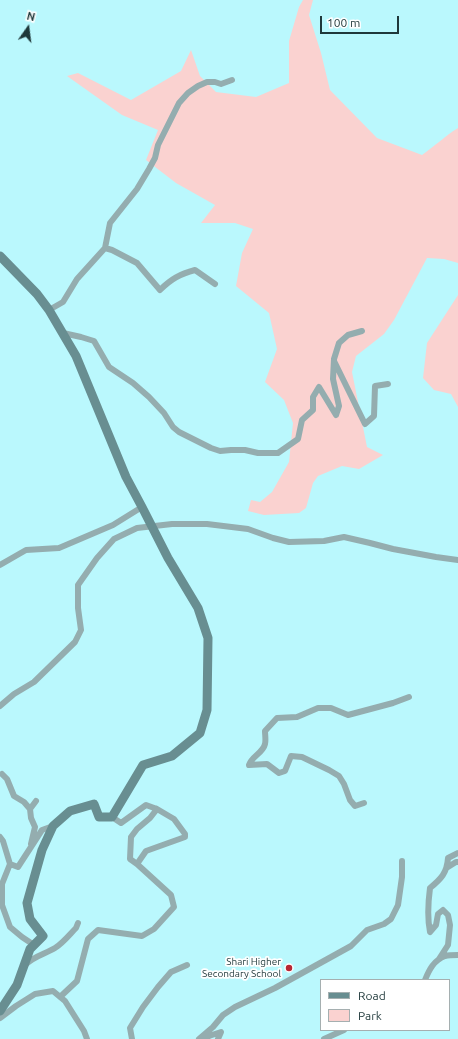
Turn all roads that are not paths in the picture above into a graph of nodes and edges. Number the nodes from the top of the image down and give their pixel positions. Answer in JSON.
{"nodes":[{"id":1,"x":232,"y":80,"type":"dead end"},
{"id":2,"x":105,"y":248,"type":"junction"},
{"id":3,"x":0,"y":256,"type":"edge"},
{"id":4,"x":215,"y":284,"type":"dead end"},
{"id":5,"x":49,"y":310,"type":"junction"},
{"id":6,"x":362,"y":331,"type":"dead end"},
{"id":7,"x":63,"y":333,"type":"junction"},
{"id":8,"x":334,"y":360,"type":"junction"},
{"id":9,"x":388,"y":384,"type":"dead end"},
{"id":10,"x":142,"y":507,"type":"junction"},
{"id":11,"x":152,"y":526,"type":"junction"},
{"id":12,"x":458,"y":560,"type":"edge"},
{"id":13,"x":0,"y":565,"type":"edge"},
{"id":14,"x":409,"y":697,"type":"dead end"},
{"id":15,"x":0,"y":706,"type":"edge"},
{"id":16,"x":2,"y":774,"type":"dead end"},
{"id":17,"x":36,"y":801,"type":"dead end"},
{"id":18,"x":364,"y":802,"type":"dead end"},
{"id":19,"x":30,"y":809,"type":"junction"},
{"id":20,"x":156,"y":809,"type":"junction"},
{"id":21,"x":112,"y":816,"type":"junction"},
{"id":22,"x":53,"y":826,"type":"junction"},
{"id":23,"x":0,"y":837,"type":"edge"},
{"id":24,"x":28,"y":853,"type":"junction"},
{"id":25,"x":458,"y":853,"type":"edge"},
{"id":26,"x":402,"y":861,"type":"dead end"},
{"id":27,"x":458,"y":862,"type":"edge"},
{"id":28,"x":10,"y":864,"type":"junction"},
{"id":29,"x":137,"y":864,"type":"junction"},
{"id":30,"x":448,"y":867,"type":"junction"},
{"id":31,"x":78,"y":923,"type":"dead end"},
{"id":32,"x":34,"y":944,"type":"junction"},
{"id":33,"x":458,"y":955,"type":"edge"},
{"id":34,"x":439,"y":959,"type":"junction"},
{"id":35,"x":187,"y":965,"type":"dead end"},
{"id":36,"x":24,"y":966,"type":"junction"},
{"id":37,"x":425,"y":979,"type":"edge"},
{"id":38,"x":60,"y":997,"type":"junction"},
{"id":39,"x":0,"y":1011,"type":"edge"},
{"id":40,"x":0,"y":1018,"type":"edge"},
{"id":41,"x":342,"y":1031,"type":"edge"},
{"id":42,"x":87,"y":1039,"type":"edge"},
{"id":43,"x":132,"y":1039,"type":"edge"},
{"id":44,"x":199,"y":1039,"type":"edge"},
{"id":45,"x":205,"y":1039,"type":"edge"},
{"id":46,"x":218,"y":1039,"type":"edge"},
{"id":47,"x":324,"y":1039,"type":"edge"}],
"edges":[{"from":1,"to":2,"type":"street"},
{"from":2,"to":4,"type":"street"},
{"from":2,"to":5,"type":"street"},
{"from":3,"to":5,"type":"street"},
{"from":5,"to":7,"type":"street"},
{"from":6,"to":8,"type":"street"},
{"from":7,"to":8,"type":"street"},
{"from":7,"to":10,"type":"street"},
{"from":8,"to":9,"type":"street"},
{"from":10,"to":11,"type":"street"},
{"from":10,"to":13,"type":"street"},
{"from":11,"to":12,"type":"street"},
{"from":11,"to":15,"type":"street"},
{"from":11,"to":21,"type":"street"},
{"from":14,"to":18,"type":"street"},
{"from":16,"to":19,"type":"street"},
{"from":17,"to":19,"type":"street"},
{"from":19,"to":24,"type":"street"},
{"from":20,"to":21,"type":"street"},
{"from":20,"to":29,"type":"street"},
{"from":20,"to":29,"type":"street"},
{"from":21,"to":22,"type":"street"},
{"from":22,"to":24,"type":"street"},
{"from":22,"to":32,"type":"street"},
{"from":23,"to":28,"type":"street"},
{"from":24,"to":28,"type":"street"},
{"from":25,"to":30,"type":"street"},
{"from":26,"to":44,"type":"street"},
{"from":27,"to":30,"type":"street"},
{"from":28,"to":32,"type":"street"},
{"from":29,"to":38,"type":"street"},
{"from":30,"to":34,"type":"street"},
{"from":31,"to":36,"type":"street"},
{"from":32,"to":36,"type":"street"},
{"from":33,"to":34,"type":"street"},
{"from":34,"to":37,"type":"street"},
{"from":35,"to":43,"type":"street"},
{"from":36,"to":39,"type":"street"},
{"from":38,"to":40,"type":"street"},
{"from":38,"to":42,"type":"street"},
{"from":41,"to":47,"type":"street"},
{"from":45,"to":46,"type":"street"}]}
